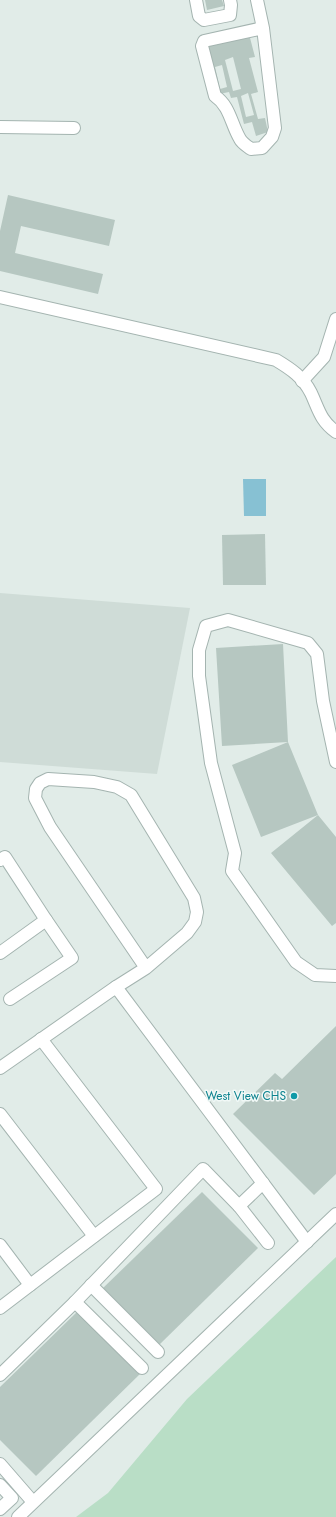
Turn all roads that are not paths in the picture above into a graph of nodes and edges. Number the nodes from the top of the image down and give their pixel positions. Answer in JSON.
{"nodes":[{"id":1,"x":196,"y":0,"type":"edge"},
{"id":2,"x":230,"y":0,"type":"edge"},
{"id":3,"x":257,"y":0,"type":"edge"},
{"id":4,"x":263,"y":28,"type":"junction"},
{"id":5,"x":0,"y":127,"type":"edge"},
{"id":6,"x":74,"y":128,"type":"dead end"},
{"id":7,"x":0,"y":297,"type":"edge"},
{"id":8,"x":336,"y":319,"type":"edge"},
{"id":9,"x":302,"y":381,"type":"junction"},
{"id":10,"x":336,"y":432,"type":"edge"},
{"id":11,"x":333,"y":737,"type":"edge"},
{"id":12,"x":336,"y":762,"type":"edge"},
{"id":13,"x":0,"y":860,"type":"edge"},
{"id":14,"x":46,"y":920,"type":"junction"},
{"id":15,"x":0,"y":953,"type":"edge"},
{"id":16,"x":146,"y":968,"type":"junction"},
{"id":17,"x":336,"y":976,"type":"edge"},
{"id":18,"x":116,"y":987,"type":"junction"},
{"id":19,"x":10,"y":999,"type":"dead end"},
{"id":20,"x":41,"y":1039,"type":"junction"},
{"id":21,"x":0,"y":1068,"type":"edge"},
{"id":22,"x":0,"y":1114,"type":"edge"},
{"id":23,"x":263,"y":1183,"type":"junction"},
{"id":24,"x":239,"y":1206,"type":"junction"},
{"id":25,"x":336,"y":1214,"type":"edge"},
{"id":26,"x":94,"y":1236,"type":"junction"},
{"id":27,"x":306,"y":1242,"type":"junction"},
{"id":28,"x":268,"y":1243,"type":"dead end"},
{"id":29,"x":0,"y":1245,"type":"edge"},
{"id":30,"x":30,"y":1285,"type":"junction"},
{"id":31,"x":91,"y":1285,"type":"junction"},
{"id":32,"x":75,"y":1302,"type":"junction"},
{"id":33,"x":0,"y":1308,"type":"edge"},
{"id":34,"x":158,"y":1352,"type":"dead end"},
{"id":35,"x":142,"y":1368,"type":"dead end"},
{"id":36,"x":0,"y":1376,"type":"edge"},
{"id":37,"x":0,"y":1464,"type":"edge"},
{"id":38,"x":0,"y":1484,"type":"edge"},
{"id":39,"x":33,"y":1502,"type":"junction"},
{"id":40,"x":0,"y":1509,"type":"edge"},
{"id":41,"x":18,"y":1517,"type":"edge"}],
"edges":[{"from":1,"to":2,"type":"street"},
{"from":3,"to":4,"type":"street"},
{"from":4,"to":4,"type":"street"},
{"from":5,"to":6,"type":"street"},
{"from":7,"to":9,"type":"street"},
{"from":8,"to":9,"type":"street"},
{"from":9,"to":10,"type":"street"},
{"from":11,"to":12,"type":"street"},
{"from":11,"to":17,"type":"street"},
{"from":13,"to":14,"type":"street"},
{"from":14,"to":15,"type":"street"},
{"from":14,"to":19,"type":"street"},
{"from":16,"to":16,"type":"street"},
{"from":16,"to":18,"type":"street"},
{"from":18,"to":20,"type":"street"},
{"from":18,"to":23,"type":"street"},
{"from":20,"to":21,"type":"street"},
{"from":20,"to":26,"type":"street"},
{"from":22,"to":26,"type":"street"},
{"from":23,"to":24,"type":"street"},
{"from":23,"to":27,"type":"street"},
{"from":24,"to":28,"type":"street"},
{"from":24,"to":31,"type":"street"},
{"from":25,"to":27,"type":"street"},
{"from":26,"to":30,"type":"street"},
{"from":27,"to":39,"type":"street"},
{"from":29,"to":30,"type":"street"},
{"from":30,"to":33,"type":"street"},
{"from":31,"to":32,"type":"street"},
{"from":31,"to":34,"type":"street"},
{"from":32,"to":35,"type":"street"},
{"from":32,"to":36,"type":"street"},
{"from":37,"to":39,"type":"street"},
{"from":38,"to":40,"type":"street"},
{"from":39,"to":41,"type":"street"}]}
